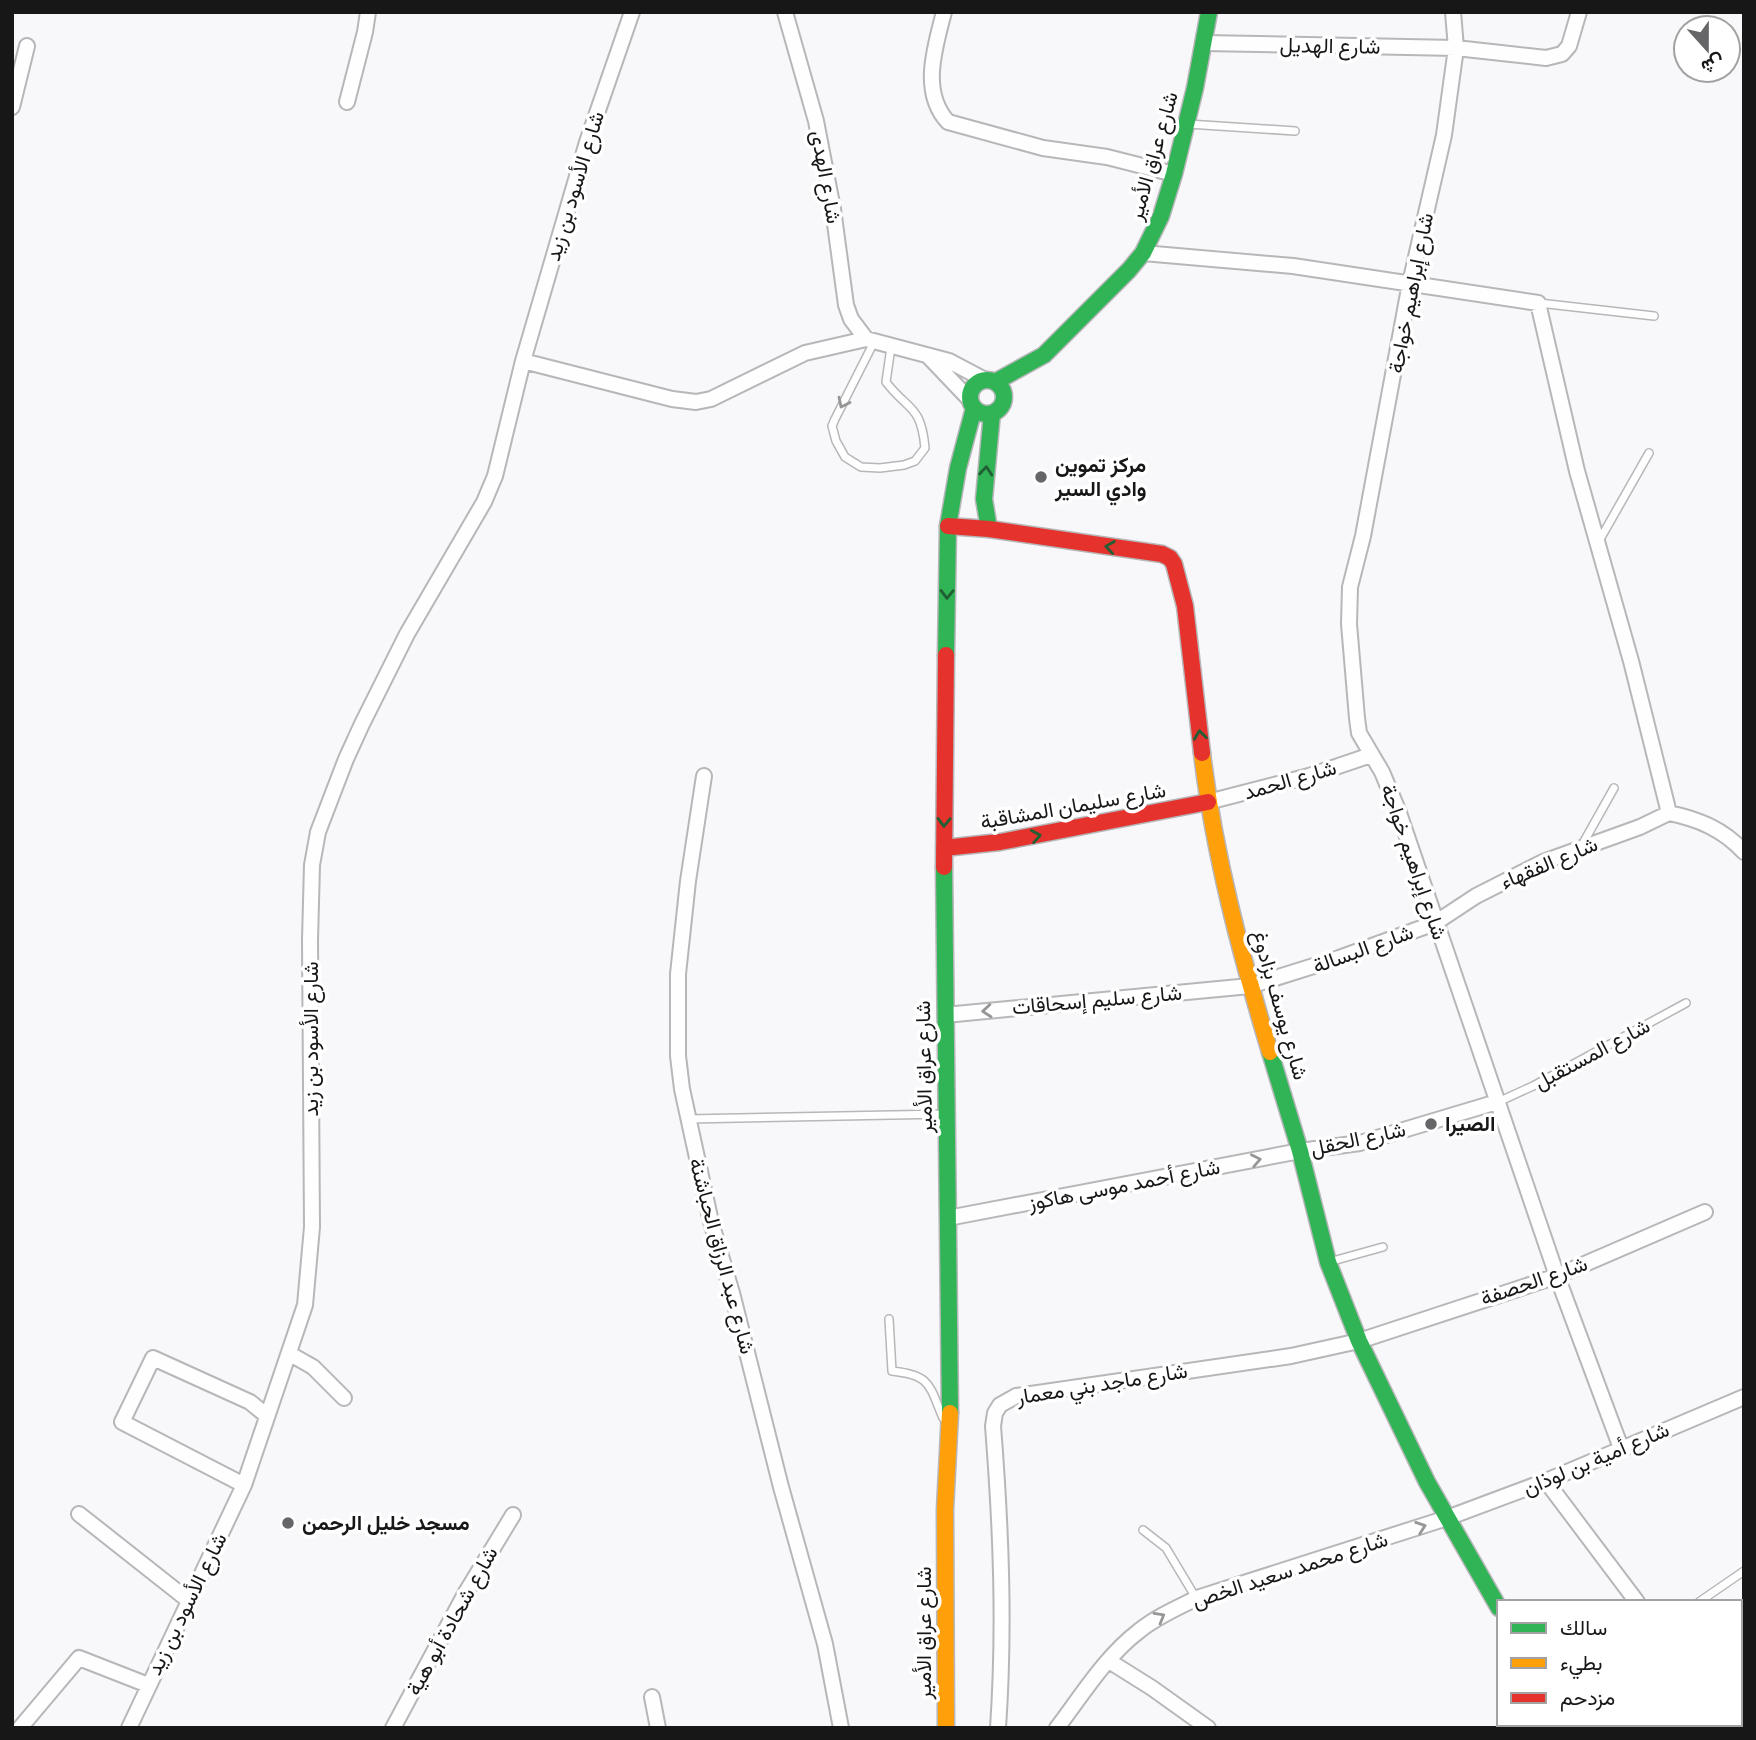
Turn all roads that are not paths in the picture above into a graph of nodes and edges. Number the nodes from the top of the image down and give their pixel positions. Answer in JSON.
{"nodes":[{"id":1,"x":368,"y":12,"type":"edge"},
{"id":2,"x":632,"y":12,"type":"edge"},
{"id":3,"x":785,"y":12,"type":"edge"},
{"id":4,"x":944,"y":12,"type":"edge"},
{"id":5,"x":1209,"y":12,"type":"edge"},
{"id":6,"x":1453,"y":12,"type":"edge"},
{"id":7,"x":1579,"y":12,"type":"edge"},
{"id":8,"x":1204,"y":43,"type":"junction"},
{"id":9,"x":27,"y":46,"type":"dead end"},
{"id":10,"x":1456,"y":48,"type":"junction"},
{"id":11,"x":346,"y":102,"type":"dead end"},
{"id":12,"x":12,"y":107,"type":"edge"},
{"id":13,"x":1187,"y":124,"type":"junction"},
{"id":14,"x":1295,"y":131,"type":"dead end"},
{"id":15,"x":1174,"y":174,"type":"junction"},
{"id":16,"x":1143,"y":253,"type":"junction"},
{"id":17,"x":1410,"y":283,"type":"junction"},
{"id":18,"x":1538,"y":303,"type":"junction"},
{"id":19,"x":1654,"y":316,"type":"dead end"},
{"id":20,"x":870,"y":340,"type":"junction"},
{"id":21,"x":891,"y":347,"type":"junction"},
{"id":22,"x":1044,"y":355,"type":"junction"},
{"id":23,"x":928,"y":356,"type":"junction"},
{"id":24,"x":523,"y":361,"type":"junction"},
{"id":25,"x":990,"y":381,"type":"junction"},
{"id":26,"x":1004,"y":396,"type":"junction"},
{"id":27,"x":972,"y":404,"type":"junction"},
{"id":28,"x":992,"y":413,"type":"junction"},
{"id":29,"x":1648,"y":453,"type":"dead end"},
{"id":30,"x":948,"y":526,"type":"junction"},
{"id":31,"x":989,"y":529,"type":"junction"},
{"id":32,"x":1597,"y":545,"type":"junction"},
{"id":33,"x":1371,"y":755,"type":"junction"},
{"id":34,"x":704,"y":776,"type":"dead end"},
{"id":35,"x":1614,"y":788,"type":"dead end"},
{"id":36,"x":1208,"y":802,"type":"junction"},
{"id":37,"x":1669,"y":813,"type":"junction"},
{"id":38,"x":944,"y":848,"type":"junction"},
{"id":39,"x":1580,"y":849,"type":"junction"},
{"id":40,"x":1744,"y":852,"type":"edge"},
{"id":41,"x":1435,"y":923,"type":"junction"},
{"id":42,"x":1250,"y":986,"type":"junction"},
{"id":43,"x":1686,"y":1003,"type":"dead end"},
{"id":44,"x":945,"y":1015,"type":"junction"},
{"id":45,"x":1497,"y":1102,"type":"junction"},
{"id":46,"x":945,"y":1114,"type":"junction"},
{"id":47,"x":687,"y":1119,"type":"junction"},
{"id":48,"x":1300,"y":1151,"type":"junction"},
{"id":49,"x":1705,"y":1212,"type":"dead end"},
{"id":50,"x":948,"y":1218,"type":"junction"},
{"id":51,"x":1383,"y":1247,"type":"dead end"},
{"id":52,"x":1328,"y":1262,"type":"junction"},
{"id":53,"x":1557,"y":1276,"type":"junction"},
{"id":54,"x":889,"y":1319,"type":"dead end"},
{"id":55,"x":1359,"y":1341,"type":"junction"},
{"id":56,"x":290,"y":1354,"type":"junction"},
{"id":57,"x":1744,"y":1397,"type":"edge"},
{"id":58,"x":344,"y":1398,"type":"dead end"},
{"id":59,"x":267,"y":1416,"type":"junction"},
{"id":60,"x":950,"y":1435,"type":"junction"},
{"id":61,"x":1621,"y":1448,"type":"junction"},
{"id":62,"x":1546,"y":1481,"type":"junction"},
{"id":63,"x":244,"y":1485,"type":"junction"},
{"id":64,"x":79,"y":1514,"type":"dead end"},
{"id":65,"x":513,"y":1515,"type":"dead end"},
{"id":66,"x":1447,"y":1518,"type":"junction"},
{"id":67,"x":1143,"y":1530,"type":"dead end"},
{"id":68,"x":1744,"y":1571,"type":"edge"},
{"id":69,"x":1196,"y":1598,"type":"junction"},
{"id":70,"x":188,"y":1600,"type":"junction"},
{"id":71,"x":1635,"y":1600,"type":"edge"},
{"id":72,"x":1702,"y":1600,"type":"edge"},
{"id":73,"x":1497,"y":1605,"type":"edge"},
{"id":74,"x":1109,"y":1661,"type":"junction"},
{"id":75,"x":148,"y":1685,"type":"junction"},
{"id":76,"x":652,"y":1697,"type":"dead end"},
{"id":77,"x":20,"y":1728,"type":"edge"},
{"id":78,"x":129,"y":1728,"type":"edge"},
{"id":79,"x":393,"y":1728,"type":"edge"},
{"id":80,"x":658,"y":1728,"type":"edge"},
{"id":81,"x":841,"y":1728,"type":"edge"},
{"id":82,"x":946,"y":1728,"type":"edge"},
{"id":83,"x":998,"y":1728,"type":"edge"},
{"id":84,"x":1057,"y":1728,"type":"edge"},
{"id":85,"x":1208,"y":1728,"type":"edge"}],
"edges":[{"from":1,"to":11,"type":"street"},
{"from":2,"to":24,"type":"street","name":"شارع الأسود بن زيد"},
{"from":3,"to":20,"type":"street","name":"شارع الهدى"},
{"from":4,"to":15,"type":"street"},
{"from":5,"to":8,"type":"main road","name":"شارع عراق الأمير"},
{"from":6,"to":10,"type":"street","name":"شارع إبراهيم خواجة"},
{"from":7,"to":10,"type":"street","name":"شارع الهديل"},
{"from":8,"to":10,"type":"street","name":"شارع الهديل"},
{"from":8,"to":13,"type":"main road","name":"شارع عراق الأمير"},
{"from":9,"to":12,"type":"street"},
{"from":10,"to":17,"type":"street","name":"شارع إبراهيم خواجة"},
{"from":13,"to":14,"type":"lane"},
{"from":13,"to":15,"type":"main road","name":"شارع عراق الأمير"},
{"from":15,"to":16,"type":"main road","name":"شارع عراق الأمير"},
{"from":16,"to":17,"type":"street"},
{"from":16,"to":22,"type":"main road","name":"شارع عراق الأمير"},
{"from":17,"to":18,"type":"street"},
{"from":17,"to":33,"type":"street","name":"شارع إبراهيم خواجة"},
{"from":18,"to":19,"type":"lane"},
{"from":18,"to":32,"type":"street"},
{"from":20,"to":21,"type":"street"},
{"from":20,"to":21,"type":"lane","one_way":true},
{"from":20,"to":24,"type":"street"},
{"from":21,"to":23,"type":"street"},
{"from":22,"to":25,"type":"main road","name":"شارع عراق الأمير"},
{"from":22,"to":26,"type":"main road","name":"شارع عراق الأمير"},
{"from":23,"to":25,"type":"street"},
{"from":23,"to":27,"type":"street"},
{"from":24,"to":56,"type":"street","name":"شارع الأسود بن زيد"},
{"from":25,"to":26,"type":"main road"},
{"from":25,"to":27,"type":"main road"},
{"from":26,"to":28,"type":"main road"},
{"from":27,"to":28,"type":"main road"},
{"from":27,"to":30,"type":"main road","name":"شارع عراق الأمير"},
{"from":31,"to":28,"type":"main road","one_way":true},
{"from":29,"to":32,"type":"lane"},
{"from":30,"to":31,"type":"main road"},
{"from":30,"to":38,"type":"main road","name":"شارع عراق الأمير","one_way":true},
{"from":36,"to":31,"type":"main road","name":"شارع يوسف بزادوغ","one_way":true},
{"from":32,"to":37,"type":"street"},
{"from":33,"to":36,"type":"street","name":"شارع الحمد"},
{"from":33,"to":41,"type":"street","name":"شارع إبراهيم خواجة"},
{"from":34,"to":47,"type":"street","name":"شارع عبد الرزاق الحباشنة"},
{"from":35,"to":39,"type":"lane"},
{"from":38,"to":36,"type":"main road","name":"شارع سليمان المشاقبة","one_way":true},
{"from":36,"to":42,"type":"main road","name":"شارع يوسف بزادوغ"},
{"from":37,"to":39,"type":"street","name":"شارع الفقهاء"},
{"from":37,"to":40,"type":"street"},
{"from":38,"to":44,"type":"main road","name":"شارع عراق الأمير"},
{"from":39,"to":41,"type":"street","name":"شارع الفقهاء"},
{"from":41,"to":42,"type":"street","name":"شارع البسالة"},
{"from":41,"to":45,"type":"street","name":"شارع إبراهيم خواجة"},
{"from":42,"to":44,"type":"street","name":"شارع سليم إسحاقات","one_way":true},
{"from":42,"to":48,"type":"main road","name":"شارع يوسف بزادوغ"},
{"from":43,"to":45,"type":"lane","name":"شارع المستقبل"},
{"from":44,"to":46,"type":"main road","name":"شارع عراق الأمير"},
{"from":45,"to":48,"type":"street","name":"شارع الحقل"},
{"from":45,"to":53,"type":"street","name":"شارع إبراهيم خواجة"},
{"from":46,"to":47,"type":"lane"},
{"from":46,"to":50,"type":"main road","name":"شارع عراق الأمير"},
{"from":47,"to":81,"type":"street","name":"شارع عبد الرزاق الحباشنة"},
{"from":50,"to":48,"type":"street","name":"شارع أحمد موسى هاكوز","one_way":true},
{"from":48,"to":52,"type":"main road","name":"شارع يوسف بزادوغ"},
{"from":49,"to":53,"type":"street","name":"شارع الحصفة"},
{"from":50,"to":60,"type":"main road","name":"شارع عراق الأمير"},
{"from":51,"to":52,"type":"lane"},
{"from":52,"to":55,"type":"main road","name":"شارع يوسف بزادوغ"},
{"from":53,"to":55,"type":"street","name":"شارع الحصفة"},
{"from":53,"to":61,"type":"street","name":"شارع إبراهيم خواجة"},
{"from":54,"to":60,"type":"lane"},
{"from":55,"to":66,"type":"main road","name":"شارع يوسف بزادوغ"},
{"from":55,"to":83,"type":"street","name":"شارع ماجد بني معمار"},
{"from":56,"to":58,"type":"street"},
{"from":56,"to":59,"type":"street","name":"شارع الأسود بن زيد"},
{"from":57,"to":61,"type":"street","name":"شارع أمية بن لوذان"},
{"from":59,"to":63,"type":"street","name":"شارع الأسود بن زيد"},
{"from":59,"to":63,"type":"street"},
{"from":60,"to":82,"type":"main road","name":"شارع عراق الأمير"},
{"from":61,"to":62,"type":"street","name":"شارع أمية بن لوذان"},
{"from":62,"to":66,"type":"street","name":"شارع أمية بن لوذان"},
{"from":62,"to":71,"type":"street"},
{"from":63,"to":70,"type":"street","name":"شارع الأسود بن زيد"},
{"from":64,"to":70,"type":"street"},
{"from":65,"to":79,"type":"street","name":"شارع شحادة أبو هية"},
{"from":69,"to":66,"type":"street","name":"شارع محمد سعيد الخص","one_way":true},
{"from":66,"to":73,"type":"main road","name":"شارع يوسف بزادوغ"},
{"from":67,"to":69,"type":"lane"},
{"from":68,"to":72,"type":"lane"},
{"from":74,"to":69,"type":"street","name":"شارع محمد سعيد الخص","one_way":true},
{"from":70,"to":75,"type":"street","name":"شارع الأسود بن زيد"},
{"from":74,"to":84,"type":"street","name":"شارع محمد سعيد الخص"},
{"from":74,"to":85,"type":"street"},
{"from":75,"to":77,"type":"street"},
{"from":75,"to":78,"type":"street","name":"شارع الأسود بن زيد"},
{"from":76,"to":80,"type":"street"}]}
